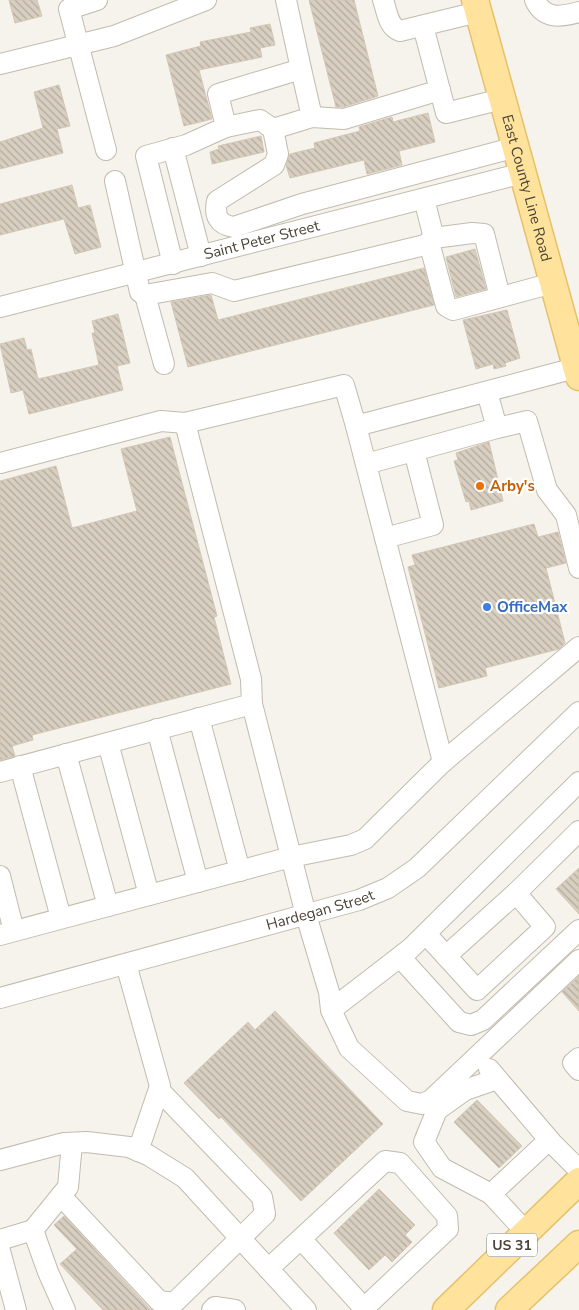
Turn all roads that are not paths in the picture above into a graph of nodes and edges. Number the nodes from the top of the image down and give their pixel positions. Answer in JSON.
{"nodes":[{"id":1,"x":97,"y":0,"type":"edge"},
{"id":2,"x":286,"y":0,"type":"edge"},
{"id":3,"x":383,"y":0,"type":"edge"},
{"id":4,"x":535,"y":0,"type":"edge"},
{"id":5,"x":193,"y":2,"type":"edge"},
{"id":6,"x":68,"y":4,"type":"edge"},
{"id":7,"x":477,"y":6,"type":"edge"},
{"id":8,"x":579,"y":12,"type":"edge"},
{"id":9,"x":423,"y":26,"type":"junction"},
{"id":10,"x":79,"y":45,"type":"junction"},
{"id":11,"x":0,"y":64,"type":"edge"},
{"id":12,"x":300,"y":69,"type":"junction"},
{"id":13,"x":440,"y":90,"type":"junction"},
{"id":14,"x":502,"y":99,"type":"junction"},
{"id":15,"x":312,"y":117,"type":"junction"},
{"id":16,"x":226,"y":127,"type":"junction"},
{"id":17,"x":273,"y":129,"type":"junction"},
{"id":18,"x":516,"y":147,"type":"junction"},
{"id":19,"x":173,"y":148,"type":"junction"},
{"id":20,"x":106,"y":150,"type":"dead end"},
{"id":21,"x":523,"y":173,"type":"junction"},
{"id":22,"x":115,"y":181,"type":"dead end"},
{"id":23,"x":424,"y":199,"type":"junction"},
{"id":24,"x":432,"y":240,"type":"junction"},
{"id":25,"x":201,"y":256,"type":"junction"},
{"id":26,"x":173,"y":264,"type":"junction"},
{"id":27,"x":136,"y":273,"type":"junction"},
{"id":28,"x":553,"y":283,"type":"junction"},
{"id":29,"x":145,"y":295,"type":"junction"},
{"id":30,"x":500,"y":298,"type":"junction"},
{"id":31,"x":0,"y":307,"type":"edge"},
{"id":32,"x":164,"y":364,"type":"dead end"},
{"id":33,"x":578,"y":371,"type":"edge"},
{"id":34,"x":487,"y":392,"type":"junction"},
{"id":35,"x":185,"y":424,"type":"junction"},
{"id":36,"x":356,"y":426,"type":"junction"},
{"id":37,"x":497,"y":428,"type":"junction"},
{"id":38,"x":414,"y":451,"type":"junction"},
{"id":39,"x":0,"y":463,"type":"edge"},
{"id":40,"x":366,"y":464,"type":"junction"},
{"id":41,"x":385,"y":538,"type":"junction"},
{"id":42,"x":579,"y":568,"type":"edge"},
{"id":43,"x":579,"y":647,"type":"edge"},
{"id":44,"x":252,"y":704,"type":"junction"},
{"id":45,"x":579,"y":712,"type":"edge"},
{"id":46,"x":199,"y":718,"type":"junction"},
{"id":47,"x":157,"y":729,"type":"junction"},
{"id":48,"x":108,"y":743,"type":"junction"},
{"id":49,"x":66,"y":754,"type":"junction"},
{"id":50,"x":443,"y":762,"type":"junction"},
{"id":51,"x":20,"y":766,"type":"junction"},
{"id":52,"x":0,"y":772,"type":"edge"},
{"id":53,"x":579,"y":782,"type":"edge"},
{"id":54,"x":579,"y":831,"type":"edge"},
{"id":55,"x":291,"y":857,"type":"junction"},
{"id":56,"x":240,"y":871,"type":"junction"},
{"id":57,"x":0,"y":876,"type":"edge"},
{"id":58,"x":198,"y":882,"type":"junction"},
{"id":59,"x":516,"y":893,"type":"junction"},
{"id":60,"x":149,"y":895,"type":"junction"},
{"id":61,"x":108,"y":906,"type":"junction"},
{"id":62,"x":306,"y":915,"type":"junction"},
{"id":63,"x":61,"y":918,"type":"junction"},
{"id":64,"x":579,"y":930,"type":"edge"},
{"id":65,"x":7,"y":933,"type":"edge"},
{"id":66,"x":426,"y":934,"type":"junction"},
{"id":67,"x":446,"y":956,"type":"junction"},
{"id":68,"x":400,"y":957,"type":"junction"},
{"id":69,"x":579,"y":960,"type":"edge"},
{"id":70,"x":126,"y":964,"type":"junction"},
{"id":71,"x":2,"y":998,"type":"edge"},
{"id":72,"x":331,"y":1010,"type":"junction"},
{"id":73,"x":478,"y":1056,"type":"junction"},
{"id":74,"x":579,"y":1058,"type":"edge"},
{"id":75,"x":579,"y":1070,"type":"edge"},
{"id":76,"x":497,"y":1079,"type":"junction"},
{"id":77,"x":159,"y":1090,"type":"junction"},
{"id":78,"x":549,"y":1140,"type":"junction"},
{"id":79,"x":72,"y":1142,"type":"junction"},
{"id":80,"x":138,"y":1151,"type":"junction"},
{"id":81,"x":0,"y":1160,"type":"edge"},
{"id":82,"x":579,"y":1170,"type":"edge"},
{"id":83,"x":579,"y":1181,"type":"edge"},
{"id":84,"x":491,"y":1194,"type":"junction"},
{"id":85,"x":61,"y":1196,"type":"junction"},
{"id":86,"x":33,"y":1230,"type":"junction"},
{"id":87,"x":526,"y":1232,"type":"junction"},
{"id":88,"x":240,"y":1238,"type":"junction"},
{"id":89,"x":301,"y":1239,"type":"junction"},
{"id":90,"x":579,"y":1244,"type":"edge"},
{"id":91,"x":0,"y":1251,"type":"edge"},
{"id":92,"x":268,"y":1269,"type":"junction"},
{"id":93,"x":301,"y":1308,"type":"edge"},
{"id":94,"x":363,"y":1309,"type":"edge"},
{"id":95,"x":16,"y":1310,"type":"edge"},
{"id":96,"x":65,"y":1310,"type":"edge"},
{"id":97,"x":212,"y":1310,"type":"edge"},
{"id":98,"x":235,"y":1310,"type":"edge"},
{"id":99,"x":446,"y":1310,"type":"edge"},
{"id":100,"x":509,"y":1310,"type":"edge"}],
"edges":[{"from":1,"to":6,"type":"street"},
{"from":2,"to":12,"type":"street"},
{"from":3,"to":9,"type":"street"},
{"from":4,"to":8,"type":"street"},
{"from":5,"to":10,"type":"street"},
{"from":6,"to":10,"type":"street"},
{"from":7,"to":9,"type":"street"},
{"from":7,"to":14,"type":"main road","name":"East County Line Road"},
{"from":9,"to":13,"type":"street"},
{"from":10,"to":11,"type":"street"},
{"from":10,"to":20,"type":"street"},
{"from":12,"to":15,"type":"street"},
{"from":12,"to":16,"type":"street"},
{"from":13,"to":14,"type":"street"},
{"from":13,"to":15,"type":"street"},
{"from":14,"to":18,"type":"main road","name":"East County Line Road"},
{"from":15,"to":17,"type":"street"},
{"from":16,"to":17,"type":"street"},
{"from":16,"to":19,"type":"street"},
{"from":17,"to":18,"type":"street"},
{"from":18,"to":21,"type":"main road","name":"East County Line Road"},
{"from":19,"to":25,"type":"street"},
{"from":19,"to":26,"type":"street"},
{"from":21,"to":23,"type":"street","name":"Saint Peter Street"},
{"from":21,"to":28,"type":"main road","name":"East County Line Road"},
{"from":22,"to":27,"type":"street"},
{"from":23,"to":24,"type":"street"},
{"from":23,"to":25,"type":"street","name":"Saint Peter Street"},
{"from":24,"to":29,"type":"street"},
{"from":24,"to":30,"type":"street"},
{"from":24,"to":30,"type":"street"},
{"from":25,"to":26,"type":"street","name":"Saint Peter Street"},
{"from":26,"to":27,"type":"street","name":"Saint Peter Street"},
{"from":27,"to":29,"type":"street"},
{"from":27,"to":31,"type":"street","name":"Saint Peter Street"},
{"from":28,"to":30,"type":"street"},
{"from":28,"to":33,"type":"main road","name":"East County Line Road"},
{"from":29,"to":32,"type":"street"},
{"from":33,"to":34,"type":"street"},
{"from":34,"to":36,"type":"street"},
{"from":34,"to":37,"type":"street"},
{"from":35,"to":36,"type":"street"},
{"from":35,"to":39,"type":"street"},
{"from":35,"to":44,"type":"street"},
{"from":36,"to":40,"type":"street"},
{"from":37,"to":38,"type":"street"},
{"from":37,"to":42,"type":"street"},
{"from":38,"to":40,"type":"street"},
{"from":38,"to":41,"type":"street"},
{"from":40,"to":41,"type":"street"},
{"from":41,"to":50,"type":"street"},
{"from":43,"to":50,"type":"street"},
{"from":44,"to":46,"type":"street"},
{"from":44,"to":55,"type":"street"},
{"from":45,"to":62,"type":"street","name":"Hardegan Street"},
{"from":46,"to":47,"type":"street"},
{"from":46,"to":56,"type":"street"},
{"from":47,"to":48,"type":"street"},
{"from":47,"to":58,"type":"street"},
{"from":48,"to":49,"type":"street"},
{"from":48,"to":60,"type":"street"},
{"from":49,"to":51,"type":"street"},
{"from":49,"to":61,"type":"street"},
{"from":50,"to":55,"type":"street"},
{"from":51,"to":52,"type":"street"},
{"from":51,"to":63,"type":"street"},
{"from":53,"to":66,"type":"street"},
{"from":54,"to":59,"type":"street"},
{"from":55,"to":56,"type":"street"},
{"from":55,"to":62,"type":"street"},
{"from":56,"to":58,"type":"street"},
{"from":57,"to":65,"type":"street"},
{"from":58,"to":60,"type":"street"},
{"from":59,"to":67,"type":"street"},
{"from":59,"to":67,"type":"street"},
{"from":60,"to":61,"type":"street"},
{"from":61,"to":63,"type":"street"},
{"from":62,"to":70,"type":"street","name":"Hardegan Street"},
{"from":62,"to":72,"type":"street"},
{"from":63,"to":65,"type":"street"},
{"from":64,"to":68,"type":"street"},
{"from":66,"to":67,"type":"street"},
{"from":66,"to":68,"type":"street"},
{"from":68,"to":72,"type":"street"},
{"from":69,"to":73,"type":"street"},
{"from":70,"to":71,"type":"street","name":"Hardegan Street"},
{"from":70,"to":77,"type":"street"},
{"from":72,"to":73,"type":"street"},
{"from":73,"to":76,"type":"street"},
{"from":74,"to":75,"type":"street"},
{"from":76,"to":78,"type":"street"},
{"from":76,"to":84,"type":"street"},
{"from":77,"to":80,"type":"street"},
{"from":77,"to":88,"type":"street"},
{"from":78,"to":82,"type":"street"},
{"from":78,"to":84,"type":"street"},
{"from":79,"to":80,"type":"street"},
{"from":79,"to":81,"type":"street"},
{"from":79,"to":85,"type":"street"},
{"from":80,"to":88,"type":"street"},
{"from":83,"to":87,"type":"main road","number":"US 31"},
{"from":84,"to":87,"type":"street"},
{"from":85,"to":86,"type":"street"},
{"from":85,"to":88,"type":"street"},
{"from":86,"to":91,"type":"street"},
{"from":86,"to":96,"type":"street"},
{"from":87,"to":99,"type":"main road","number":"US 31"},
{"from":88,"to":92,"type":"street"},
{"from":89,"to":92,"type":"street"},
{"from":89,"to":94,"type":"street"},
{"from":89,"to":94,"type":"street"},
{"from":90,"to":100,"type":"main road","number":"US 31"},
{"from":91,"to":95,"type":"street"},
{"from":92,"to":93,"type":"street"},
{"from":97,"to":98,"type":"street"}]}
